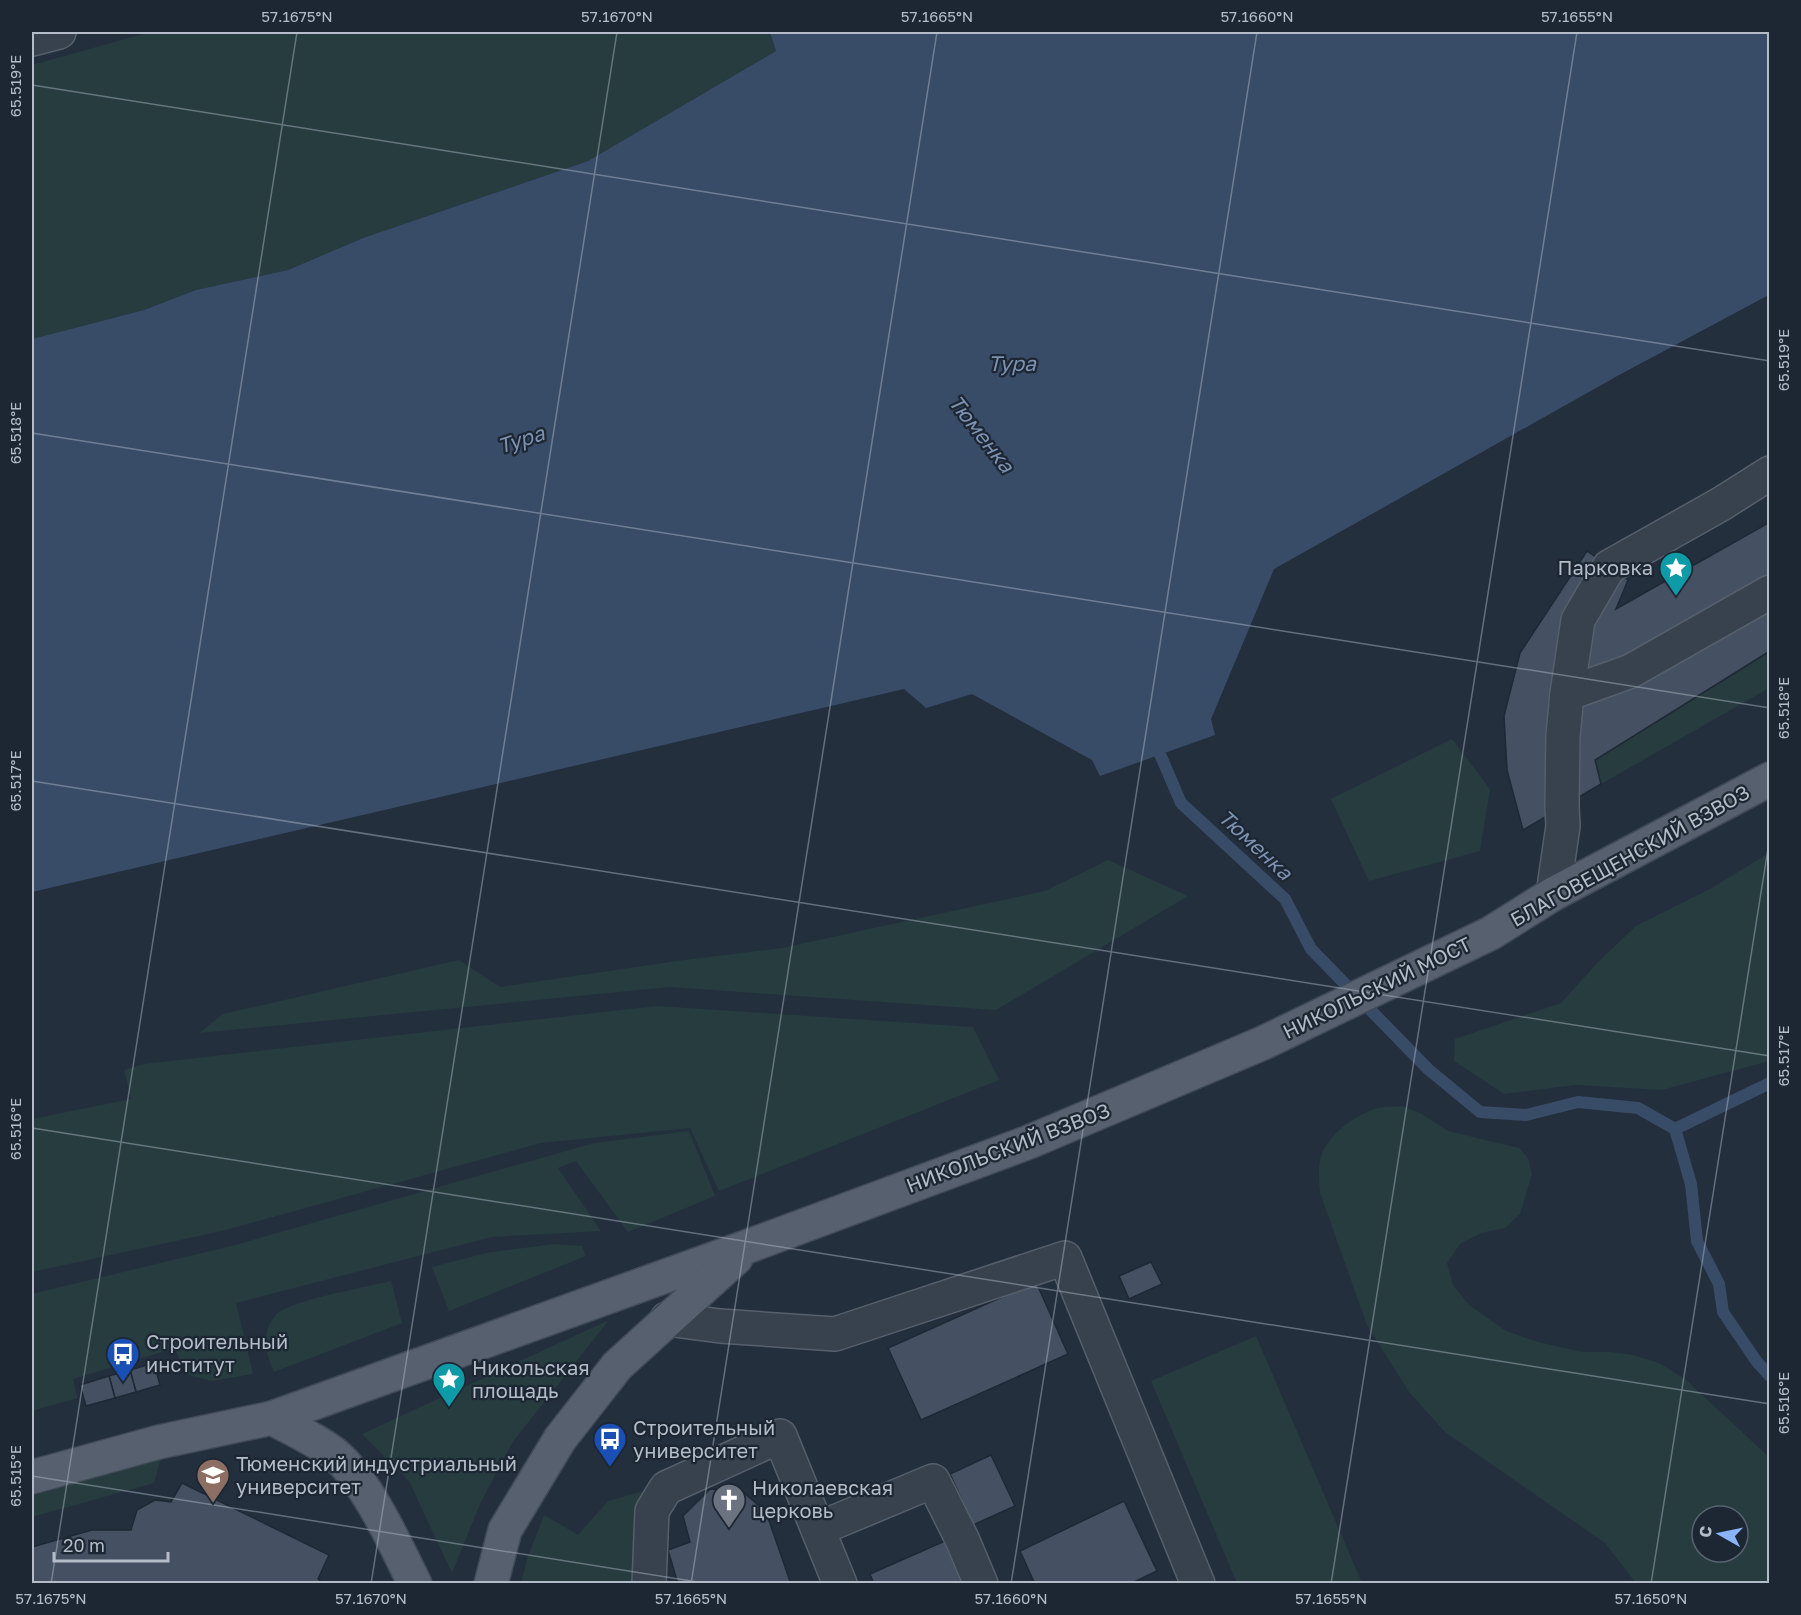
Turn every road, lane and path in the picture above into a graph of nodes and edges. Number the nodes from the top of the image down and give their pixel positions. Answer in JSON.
{"nodes":[{"id":1,"x":59,"y":32,"type":"edge"},
{"id":2,"x":32,"y":39,"type":"edge"},
{"id":3,"x":1770,"y":473,"type":"edge"},
{"id":4,"x":1770,"y":592,"type":"edge"},
{"id":5,"x":1567,"y":694,"type":"junction"},
{"id":6,"x":1770,"y":779,"type":"edge"},
{"id":7,"x":1553,"y":894,"type":"junction"},
{"id":8,"x":1491,"y":933,"type":"joint"},
{"id":9,"x":1263,"y":1042,"type":"joint"},
{"id":10,"x":749,"y":1246,"type":"junction"},
{"id":11,"x":667,"y":1319,"type":"junction"},
{"id":12,"x":272,"y":1418,"type":"junction"},
{"id":13,"x":32,"y":1477,"type":"edge"},
{"id":14,"x":818,"y":1529,"type":"junction"},
{"id":15,"x":415,"y":1584,"type":"edge"},
{"id":16,"x":491,"y":1584,"type":"edge"},
{"id":17,"x":649,"y":1584,"type":"edge"},
{"id":18,"x":840,"y":1584,"type":"edge"},
{"id":19,"x":981,"y":1584,"type":"edge"},
{"id":20,"x":1198,"y":1584,"type":"edge"}],
"edges":[{"from":1,"to":2,"type":"street"},
{"from":3,"to":5,"type":"street"},
{"from":4,"to":5,"type":"street"},
{"from":5,"to":7,"type":"street"},
{"from":6,"to":7,"type":"main road","name":"БЛАГОВЕЩЕНСКИЙ ВЗВОЗ"},
{"from":7,"to":8,"type":"main road","name":"БЛАГОВЕЩЕНСКИЙ ВЗВОЗ"},
{"from":8,"to":9,"type":"main road","name":"НИКОЛЬСКИЙ МОСТ"},
{"from":9,"to":10,"type":"main road","name":"НИКОЛЬСКИЙ ВЗВОЗ"},
{"from":10,"to":11,"type":"main road"},
{"from":10,"to":12,"type":"main road","name":"НИКОЛЬСКИЙ ВЗВОЗ"},
{"from":11,"to":16,"type":"main road"},
{"from":11,"to":20,"type":"street"},
{"from":12,"to":13,"type":"main road","name":"НИКОЛЬСКИЙ ВЗВОЗ"},
{"from":12,"to":15,"type":"main road"},
{"from":14,"to":17,"type":"street"},
{"from":14,"to":18,"type":"street"},
{"from":14,"to":19,"type":"street"}]}
